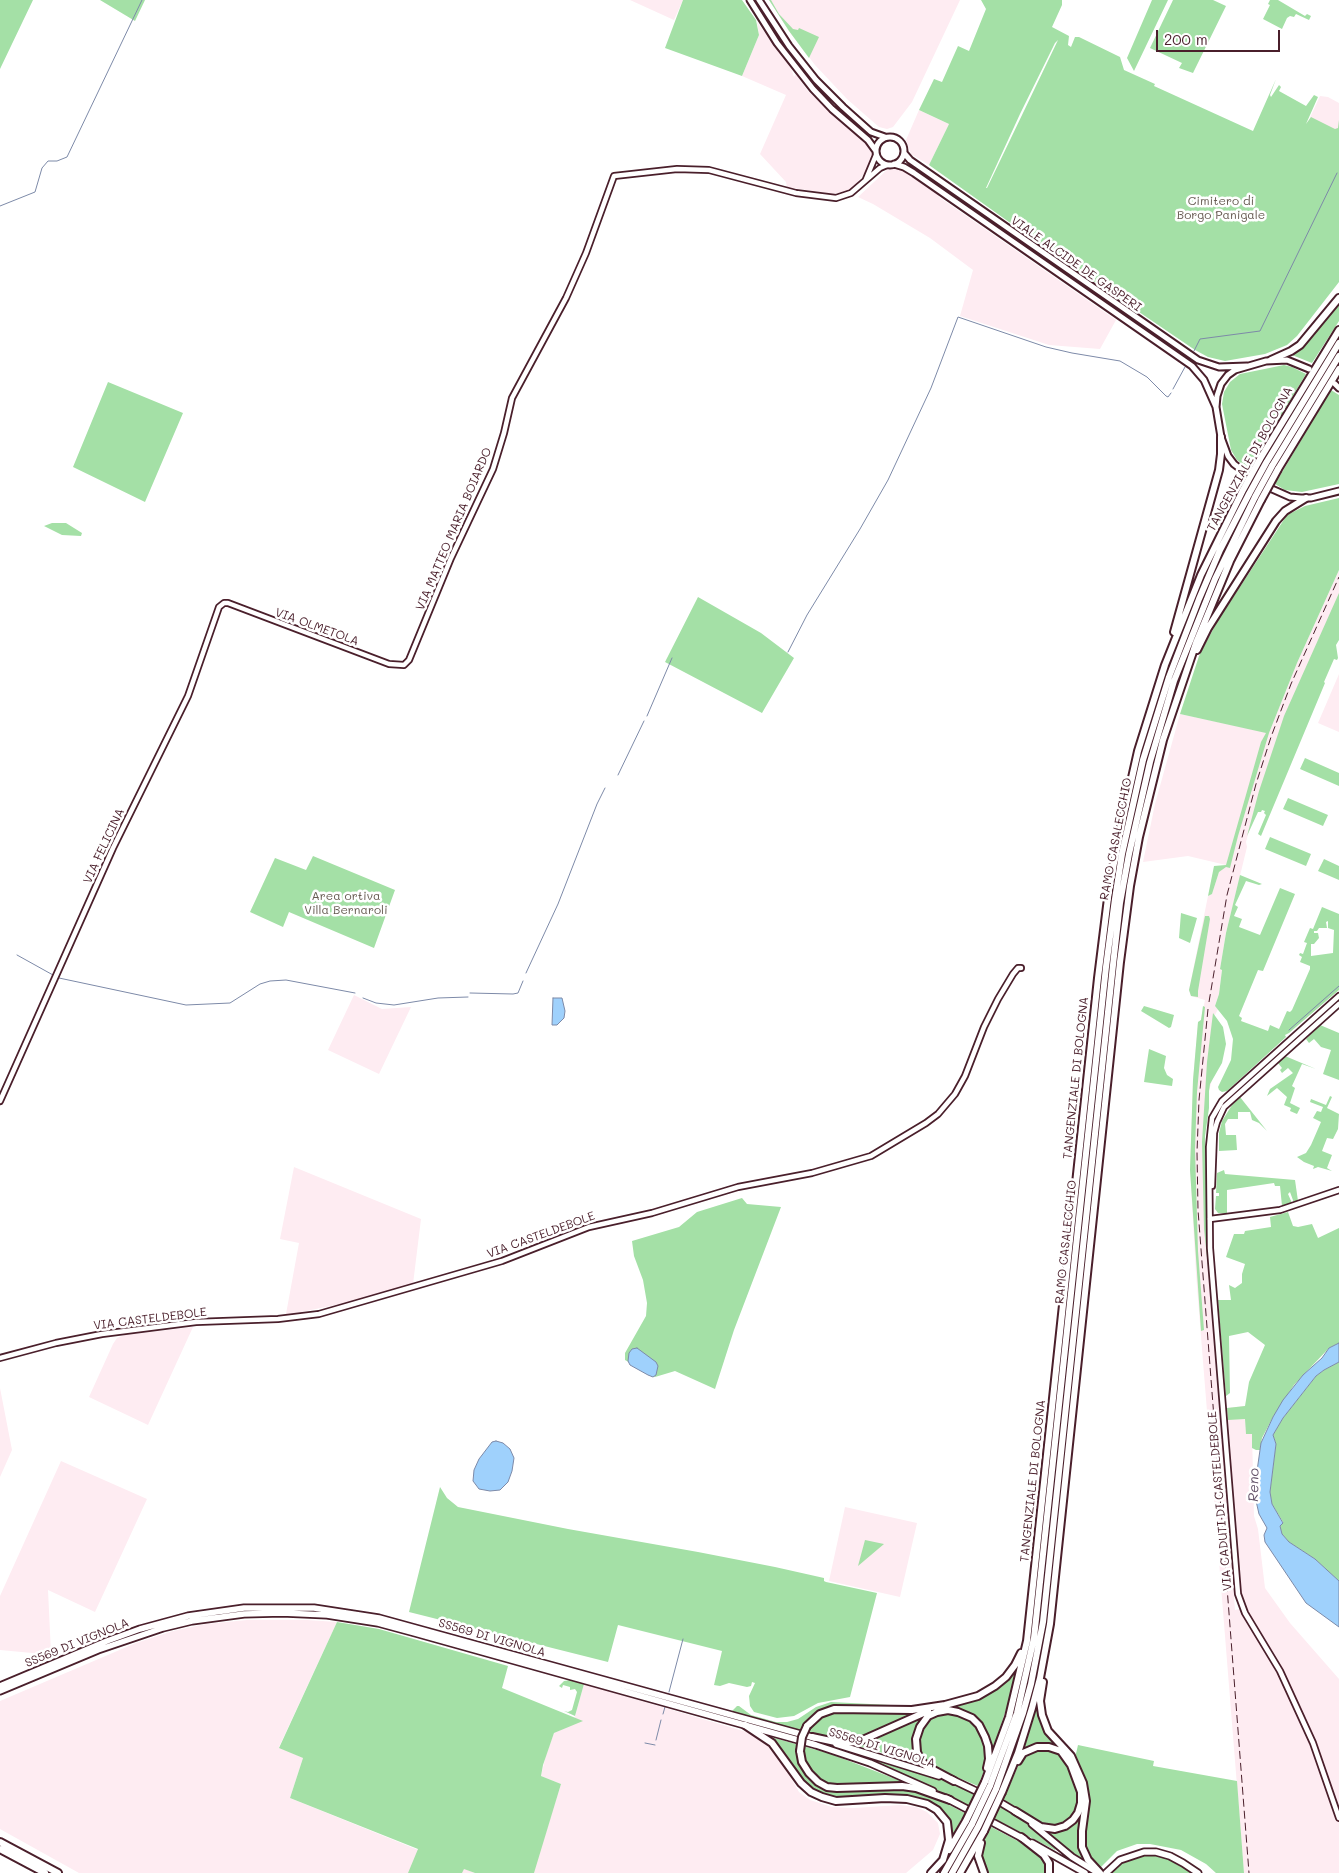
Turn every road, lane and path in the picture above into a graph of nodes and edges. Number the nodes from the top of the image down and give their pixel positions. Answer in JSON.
{"nodes":[{"id":1,"x":750,"y":0,"type":"edge"},
{"id":2,"x":759,"y":0,"type":"edge"},
{"id":3,"x":885,"y":137,"type":"junction"},
{"id":4,"x":904,"y":152,"type":"junction"},
{"id":5,"x":876,"y":153,"type":"junction"},
{"id":6,"x":894,"y":164,"type":"junction"},
{"id":7,"x":887,"y":165,"type":"junction"},
{"id":8,"x":864,"y":181,"type":"junction"},
{"id":9,"x":1339,"y":298,"type":"edge"},
{"id":10,"x":1339,"y":330,"type":"edge"},
{"id":11,"x":1339,"y":343,"type":"edge"},
{"id":12,"x":1339,"y":356,"type":"edge"},
{"id":13,"x":1271,"y":360,"type":"junction"},
{"id":14,"x":1247,"y":366,"type":"junction"},
{"id":15,"x":1309,"y":368,"type":"dead end"},
{"id":16,"x":1339,"y":369,"type":"edge"},
{"id":17,"x":1216,"y":407,"type":"junction"},
{"id":18,"x":1221,"y":437,"type":"junction"},
{"id":19,"x":1269,"y":464,"type":"junction"},
{"id":20,"x":1246,"y":474,"type":"dead end"},
{"id":21,"x":1272,"y":489,"type":"dead end"},
{"id":22,"x":1339,"y":491,"type":"edge"},
{"id":23,"x":1252,"y":495,"type":"junction"},
{"id":24,"x":1306,"y":498,"type":"junction"},
{"id":25,"x":228,"y":603,"type":"joint"},
{"id":26,"x":1165,"y":664,"type":"junction"},
{"id":27,"x":401,"y":666,"type":"joint"},
{"id":28,"x":1169,"y":719,"type":"junction"},
{"id":29,"x":1021,"y":968,"type":"dead end"},
{"id":30,"x":1339,"y":996,"type":"edge"},
{"id":31,"x":1339,"y":1004,"type":"edge"},
{"id":32,"x":1275,"y":1052,"type":"junction"},
{"id":33,"x":1279,"y":1057,"type":"junction"},
{"id":34,"x":0,"y":1101,"type":"edge"},
{"id":35,"x":1339,"y":1190,"type":"edge"},
{"id":36,"x":1210,"y":1202,"type":"junction"},
{"id":37,"x":1210,"y":1219,"type":"junction"},
{"id":38,"x":0,"y":1358,"type":"edge"},
{"id":39,"x":1032,"y":1598,"type":"junction"},
{"id":40,"x":1046,"y":1648,"type":"junction"},
{"id":41,"x":0,"y":1686,"type":"edge"},
{"id":42,"x":0,"y":1691,"type":"edge"},
{"id":43,"x":945,"y":1705,"type":"junction"},
{"id":44,"x":715,"y":1713,"type":"junction"},
{"id":45,"x":735,"y":1719,"type":"junction"},
{"id":46,"x":744,"y":1725,"type":"junction"},
{"id":47,"x":812,"y":1738,"type":"junction"},
{"id":48,"x":1008,"y":1780,"type":"junction"},
{"id":49,"x":954,"y":1781,"type":"junction"},
{"id":50,"x":991,"y":1786,"type":"junction"},
{"id":51,"x":976,"y":1790,"type":"dead end"},
{"id":52,"x":950,"y":1800,"type":"junction"},
{"id":53,"x":1003,"y":1804,"type":"dead end"},
{"id":54,"x":966,"y":1809,"type":"dead end"},
{"id":55,"x":1015,"y":1811,"type":"junction"},
{"id":56,"x":1339,"y":1818,"type":"edge"},
{"id":57,"x":992,"y":1821,"type":"junction"},
{"id":58,"x":977,"y":1826,"type":"junction"},
{"id":59,"x":1021,"y":1837,"type":"junction"},
{"id":60,"x":0,"y":1842,"type":"edge"},
{"id":61,"x":0,"y":1850,"type":"edge"},
{"id":62,"x":954,"y":1857,"type":"junction"},
{"id":63,"x":943,"y":1860,"type":"junction"},
{"id":64,"x":1108,"y":1871,"type":"edge"},
{"id":65,"x":45,"y":1873,"type":"edge"},
{"id":66,"x":58,"y":1873,"type":"edge"},
{"id":67,"x":931,"y":1873,"type":"edge"},
{"id":68,"x":940,"y":1873,"type":"edge"},
{"id":69,"x":944,"y":1873,"type":"edge"},
{"id":70,"x":952,"y":1873,"type":"edge"},
{"id":71,"x":960,"y":1873,"type":"edge"},
{"id":72,"x":984,"y":1873,"type":"edge"},
{"id":73,"x":1049,"y":1873,"type":"edge"},
{"id":74,"x":1085,"y":1873,"type":"edge"},
{"id":75,"x":1099,"y":1873,"type":"edge"},
{"id":76,"x":1198,"y":1873,"type":"edge"}],
"edges":[{"from":1,"to":5,"type":"main road"},
{"from":2,"to":3,"type":"main road"},
{"from":3,"to":4,"type":"main road"},
{"from":3,"to":5,"type":"main road"},
{"from":4,"to":6,"type":"main road"},
{"from":4,"to":14,"type":"main road","name":"VIALE ALCIDE DE GASPERI"},
{"from":5,"to":7,"type":"main road"},
{"from":5,"to":8,"type":"street"},
{"from":6,"to":7,"type":"main road"},
{"from":6,"to":17,"type":"main road","name":"VIALE ALCIDE DE GASPERI"},
{"from":7,"to":8,"type":"street"},
{"from":8,"to":27,"type":"street","name":"VIA MATTEO MARIA BOIARDO"},
{"from":9,"to":13,"type":"highway"},
{"from":10,"to":19,"type":"highway","name":"TANGENZIALE DI BOLOGNA"},
{"from":11,"to":19,"type":"highway","name":"RAMO CASALECCHIO"},
{"from":12,"to":19,"type":"highway","name":"RAMO CASALECCHIO"},
{"from":13,"to":14,"type":"main road"},
{"from":13,"to":15,"type":"main road"},
{"from":14,"to":17,"type":"main road"},
{"from":16,"to":19,"type":"highway","name":"TANGENZIALE DI BOLOGNA"},
{"from":17,"to":18,"type":"main road"},
{"from":18,"to":20,"type":"main road"},
{"from":18,"to":26,"type":"highway"},
{"from":19,"to":23,"type":"highway","name":"RAMO CASALECCHIO","bridge":true},
{"from":19,"to":23,"type":"highway","name":"TANGENZIALE DI BOLOGNA","bridge":true},
{"from":21,"to":24,"type":"main road"},
{"from":22,"to":24,"type":"main road"},
{"from":23,"to":26,"type":"highway","name":"TANGENZIALE DI BOLOGNA"},
{"from":23,"to":28,"type":"highway","name":"TANGENZIALE DI BOLOGNA"},
{"from":23,"to":50,"type":"highway","name":"RAMO CASALECCHIO"},
{"from":24,"to":28,"type":"highway"},
{"from":25,"to":27,"type":"street","name":"VIA OLMETOLA"},
{"from":25,"to":34,"type":"street","name":"VIA FELICINA"},
{"from":26,"to":39,"type":"highway","name":"TANGENZIALE DI BOLOGNA"},
{"from":28,"to":40,"type":"highway","name":"TANGENZIALE DI BOLOGNA"},
{"from":29,"to":38,"type":"street","name":"VIA CASTELDEBOLE"},
{"from":30,"to":32,"type":"street"},
{"from":31,"to":33,"type":"street"},
{"from":32,"to":33,"type":"street"},
{"from":32,"to":36,"type":"street"},
{"from":33,"to":36,"type":"street"},
{"from":35,"to":37,"type":"street"},
{"from":36,"to":37,"type":"street","name":"VIA CADUTI DI CASTELDEBOLE"},
{"from":37,"to":56,"type":"street","name":"VIA CADUTI DI CASTELDEBOLE"},
{"from":39,"to":43,"type":"highway"},
{"from":39,"to":50,"type":"highway","name":"TANGENZIALE DI BOLOGNA"},
{"from":40,"to":48,"type":"highway","name":"TANGENZIALE DI BOLOGNA"},
{"from":40,"to":75,"type":"highway"},
{"from":41,"to":44,"type":"highway","name":"SS569 DI VIGNOLA"},
{"from":42,"to":44,"type":"highway","name":"SS569 DI VIGNOLA"},
{"from":43,"to":47,"type":"highway"},
{"from":43,"to":52,"type":"highway","bridge":true},
{"from":44,"to":45,"type":"highway","name":"SS569 DI VIGNOLA"},
{"from":45,"to":46,"type":"highway","name":"SS569 DI VIGNOLA"},
{"from":45,"to":47,"type":"highway","name":"SS569 DI VIGNOLA"},
{"from":46,"to":52,"type":"highway","name":"SS569 DI VIGNOLA"},
{"from":46,"to":63,"type":"highway"},
{"from":47,"to":49,"type":"highway","name":"SS569 DI VIGNOLA"},
{"from":48,"to":50,"type":"highway","name":"TANGENZIALE DI BOLOGNA"},
{"from":48,"to":55,"type":"highway"},
{"from":49,"to":50,"type":"highway"},
{"from":49,"to":51,"type":"highway","name":"SS569 DI VIGNOLA"},
{"from":50,"to":57,"type":"highway","name":"TANGENZIALE DI BOLOGNA","bridge":true},
{"from":50,"to":58,"type":"highway","name":"RAMO CASALECCHIO","bridge":true},
{"from":50,"to":58,"type":"highway","name":"TANGENZIALE DI BOLOGNA","bridge":true},
{"from":52,"to":54,"type":"highway","name":"SS569 DI VIGNOLA"},
{"from":53,"to":55,"type":"highway"},
{"from":55,"to":75,"type":"highway"},
{"from":57,"to":58,"type":"highway","name":"TANGENZIALE DI BOLOGNA","bridge":true},
{"from":57,"to":59,"type":"highway"},
{"from":58,"to":62,"type":"highway","name":"RAMO CASALECCHIO"},
{"from":58,"to":63,"type":"highway","name":"TANGENZIALE DI BOLOGNA"},
{"from":58,"to":70,"type":"highway","name":"RAMO CASALECCHIO"},
{"from":58,"to":71,"type":"highway","name":"TANGENZIALE DI BOLOGNA"},
{"from":58,"to":72,"type":"highway"},
{"from":59,"to":73,"type":"highway"},
{"from":59,"to":74,"type":"highway"},
{"from":60,"to":66,"type":"highway"},
{"from":61,"to":65,"type":"highway"},
{"from":62,"to":68,"type":"highway"},
{"from":62,"to":69,"type":"highway","name":"RAMO CASALECCHIO"},
{"from":63,"to":67,"type":"highway","name":"TANGENZIALE DI BOLOGNA"},
{"from":64,"to":76,"type":"highway"}]}
